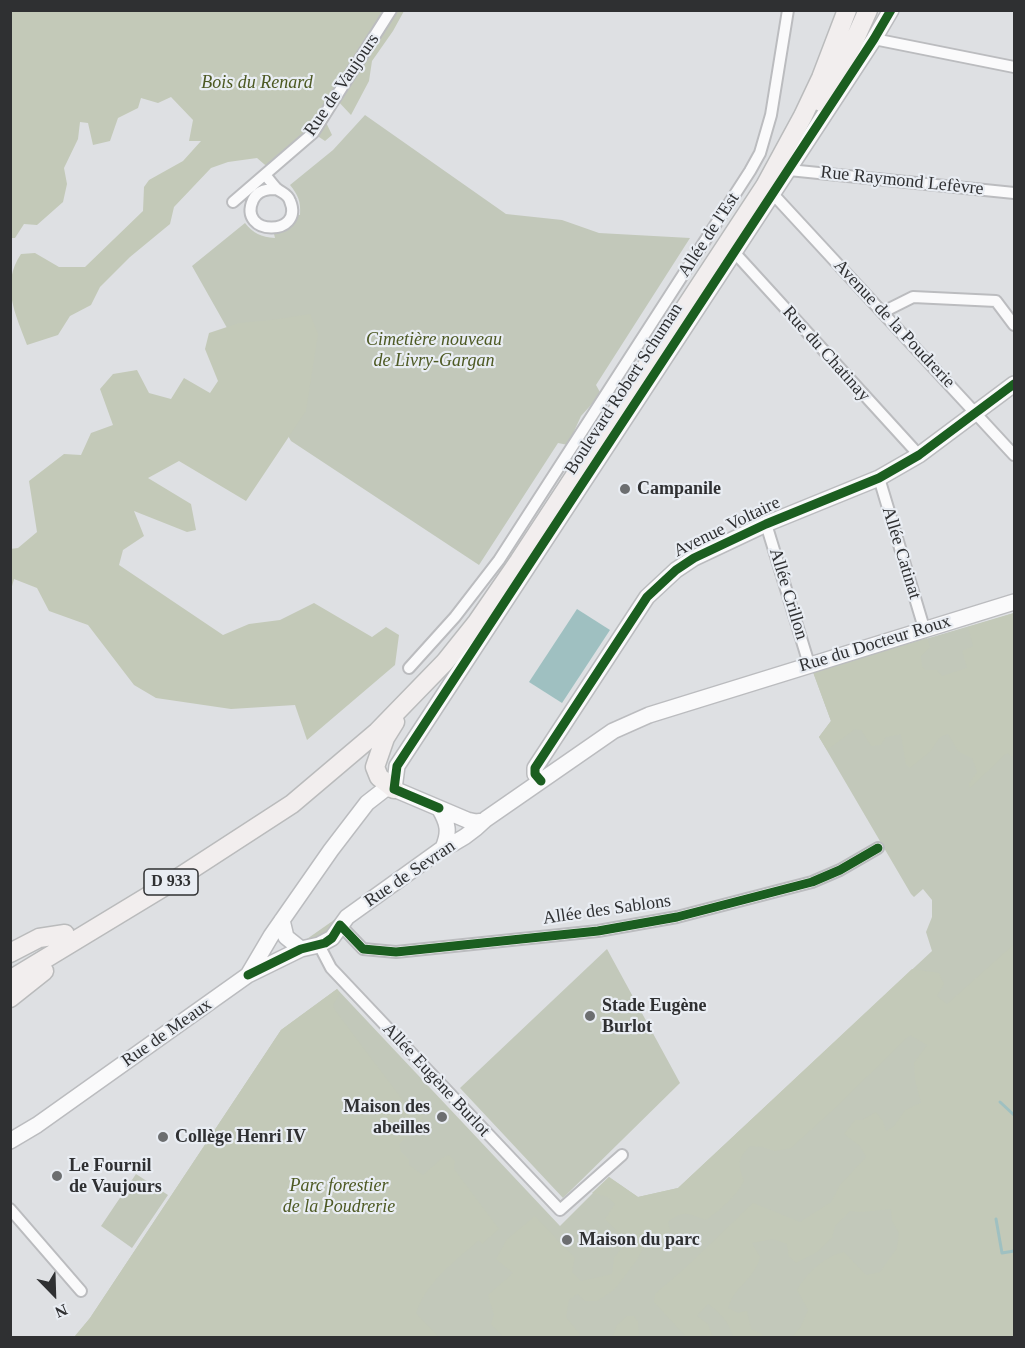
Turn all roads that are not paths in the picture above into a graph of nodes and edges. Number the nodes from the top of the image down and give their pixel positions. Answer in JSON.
{"nodes":[{"id":1,"x":392,"y":10,"type":"edge"},
{"id":2,"x":837,"y":10,"type":"edge"},
{"id":3,"x":847,"y":10,"type":"edge"},
{"id":4,"x":868,"y":10,"type":"edge"},
{"id":5,"x":891,"y":10,"type":"edge"},
{"id":6,"x":790,"y":12,"type":"edge"},
{"id":7,"x":874,"y":39,"type":"junction"},
{"id":8,"x":1014,"y":67,"type":"edge"},
{"id":9,"x":786,"y":161,"type":"junction"},
{"id":10,"x":265,"y":175,"type":"junction"},
{"id":11,"x":277,"y":189,"type":"junction"},
{"id":12,"x":772,"y":193,"type":"junction"},
{"id":13,"x":1014,"y":193,"type":"edge"},
{"id":14,"x":251,"y":210,"type":"junction"},
{"id":15,"x":734,"y":252,"type":"junction"},
{"id":16,"x":883,"y":312,"type":"junction"},
{"id":17,"x":1014,"y":325,"type":"edge"},
{"id":18,"x":1014,"y":384,"type":"edge"},
{"id":19,"x":977,"y":413,"type":"junction"},
{"id":20,"x":919,"y":455,"type":"junction"},
{"id":21,"x":1014,"y":455,"type":"edge"},
{"id":22,"x":879,"y":478,"type":"junction"},
{"id":23,"x":766,"y":524,"type":"junction"},
{"id":24,"x":1014,"y":602,"type":"edge"},
{"id":25,"x":924,"y":628,"type":"junction"},
{"id":26,"x":809,"y":664,"type":"junction"},
{"id":27,"x":409,"y":668,"type":"dead end"},
{"id":28,"x":420,"y":688,"type":"junction"},
{"id":29,"x":541,"y":781,"type":"junction"},
{"id":30,"x":394,"y":789,"type":"junction"},
{"id":31,"x":439,"y":808,"type":"junction"},
{"id":32,"x":484,"y":820,"type":"junction"},
{"id":33,"x":443,"y":848,"type":"junction"},
{"id":34,"x":878,"y":848,"type":"dead end"},
{"id":35,"x":282,"y":920,"type":"junction"},
{"id":36,"x":340,"y":925,"type":"junction"},
{"id":37,"x":94,"y":928,"type":"junction"},
{"id":38,"x":65,"y":934,"type":"junction"},
{"id":39,"x":319,"y":945,"type":"junction"},
{"id":40,"x":301,"y":950,"type":"junction"},
{"id":41,"x":10,"y":953,"type":"edge"},
{"id":42,"x":10,"y":968,"type":"edge"},
{"id":43,"x":248,"y":975,"type":"junction"},
{"id":44,"x":10,"y":980,"type":"edge"},
{"id":45,"x":10,"y":998,"type":"edge"},
{"id":46,"x":37,"y":1125,"type":"junction"},
{"id":47,"x":10,"y":1141,"type":"edge"},
{"id":48,"x":10,"y":1148,"type":"edge"},
{"id":49,"x":622,"y":1155,"type":"dead end"},
{"id":50,"x":10,"y":1209,"type":"edge"},
{"id":51,"x":81,"y":1291,"type":"dead end"}],
"edges":[{"from":1,"to":10,"type":"street","name":"Rue de Vaujours"},
{"from":2,"to":38,"type":"highway","number":"D 933"},
{"from":3,"to":9,"type":"highway","number":"D 933"},
{"from":4,"to":9,"type":"highway"},
{"from":5,"to":7,"type":"main road","name":"Boulevard Robert Schuman"},
{"from":6,"to":27,"type":"street","name":"Allée de l'Est"},
{"from":7,"to":8,"type":"street"},
{"from":7,"to":9,"type":"main road","name":"Boulevard Robert Schuman"},
{"from":9,"to":12,"type":"main road","name":"Boulevard Robert Schuman"},
{"from":9,"to":13,"type":"street","name":"Rue Raymond Lefèvre"},
{"from":9,"to":28,"type":"highway","number":"D 933"},
{"from":10,"to":11,"type":"street"},
{"from":10,"to":14,"type":"street","name":"Rue de Vaujours"},
{"from":11,"to":14,"type":"street"},
{"from":11,"to":14,"type":"street"},
{"from":12,"to":15,"type":"main road","name":"Boulevard Robert Schuman"},
{"from":12,"to":16,"type":"street","name":"Avenue de la Poudrerie"},
{"from":15,"to":20,"type":"street","name":"Rue du Chatinay"},
{"from":15,"to":30,"type":"main road","name":"Boulevard Robert Schuman"},
{"from":16,"to":17,"type":"street"},
{"from":16,"to":19,"type":"street","name":"Avenue de la Poudrerie"},
{"from":18,"to":19,"type":"main road","name":"Avenue Voltaire"},
{"from":19,"to":20,"type":"main road","name":"Avenue Voltaire"},
{"from":19,"to":21,"type":"street","name":"Avenue de la Poudrerie"},
{"from":20,"to":22,"type":"main road","name":"Avenue Voltaire"},
{"from":22,"to":23,"type":"main road","name":"Avenue Voltaire"},
{"from":22,"to":25,"type":"street","name":"Allée Catinat"},
{"from":23,"to":26,"type":"street","name":"Allée Crillon"},
{"from":23,"to":29,"type":"main road","name":"Avenue Voltaire"},
{"from":24,"to":25,"type":"main road","name":"Rue du Docteur Roux"},
{"from":25,"to":26,"type":"main road","name":"Rue du Docteur Roux"},
{"from":26,"to":29,"type":"main road","name":"Rue du Docteur Roux"},
{"from":28,"to":30,"type":"highway"},
{"from":28,"to":37,"type":"highway","number":"D 933"},
{"from":29,"to":32,"type":"main road","name":"Rue de Sevran"},
{"from":30,"to":31,"type":"main road"},
{"from":30,"to":35,"type":"main road"},
{"from":31,"to":32,"type":"main road"},
{"from":31,"to":33,"type":"main road"},
{"from":32,"to":33,"type":"main road","name":"Rue de Sevran"},
{"from":33,"to":36,"type":"main road","name":"Rue de Sevran"},
{"from":34,"to":36,"type":"street","name":"Allée des Sablons"},
{"from":35,"to":40,"type":"main road"},
{"from":35,"to":43,"type":"main road"},
{"from":36,"to":39,"type":"main road","name":"Rue de Sevran"},
{"from":37,"to":44,"type":"highway","number":"D 933"},
{"from":37,"to":45,"type":"highway"},
{"from":38,"to":41,"type":"highway"},
{"from":38,"to":42,"type":"highway","number":"D 933"},
{"from":39,"to":40,"type":"main road","name":"Rue de Sevran"},
{"from":39,"to":49,"type":"street","name":"Allée Eugène Burlot"},
{"from":40,"to":43,"type":"main road","name":"Rue de Meaux"},
{"from":43,"to":46,"type":"main road","name":"Rue de Meaux"},
{"from":46,"to":47,"type":"main road","name":"Rue de Meaux"},
{"from":46,"to":48,"type":"main road","name":"Rue de Meaux"},
{"from":50,"to":51,"type":"street"}]}
